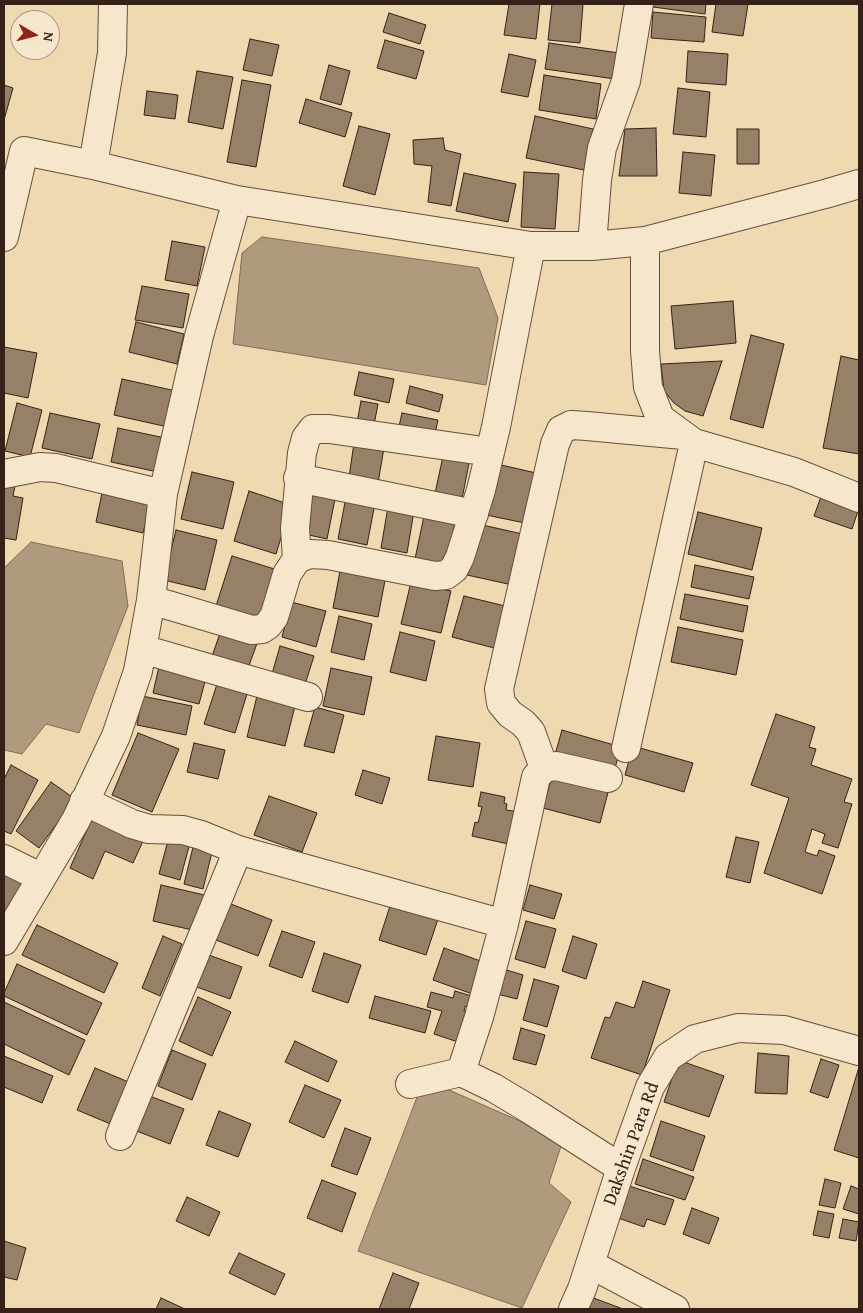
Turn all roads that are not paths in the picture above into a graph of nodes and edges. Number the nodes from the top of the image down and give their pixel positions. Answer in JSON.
{"nodes":[{"id":1,"x":113,"y":4,"type":"edge"},
{"id":2,"x":638,"y":4,"type":"edge"},
{"id":3,"x":14,"y":148,"type":"edge"},
{"id":4,"x":93,"y":165,"type":"junction"},
{"id":5,"x":859,"y":184,"type":"edge"},
{"id":6,"x":237,"y":200,"type":"junction"},
{"id":7,"x":4,"y":237,"type":"edge"},
{"id":8,"x":645,"y":241,"type":"junction"},
{"id":9,"x":531,"y":246,"type":"junction"},
{"id":10,"x":592,"y":246,"type":"junction"},
{"id":11,"x":689,"y":439,"type":"junction"},
{"id":12,"x":490,"y":452,"type":"junction"},
{"id":13,"x":4,"y":474,"type":"edge"},
{"id":14,"x":298,"y":478,"type":"junction"},
{"id":15,"x":163,"y":494,"type":"junction"},
{"id":16,"x":859,"y":498,"type":"edge"},
{"id":17,"x":474,"y":514,"type":"junction"},
{"id":18,"x":296,"y":559,"type":"junction"},
{"id":19,"x":150,"y":600,"type":"junction"},
{"id":20,"x":142,"y":649,"type":"junction"},
{"id":21,"x":308,"y":697,"type":"dead end"},
{"id":22,"x":626,"y":748,"type":"dead end"},
{"id":23,"x":544,"y":768,"type":"junction"},
{"id":24,"x":608,"y":778,"type":"dead end"},
{"id":25,"x":84,"y":801,"type":"junction"},
{"id":26,"x":238,"y":850,"type":"junction"},
{"id":27,"x":4,"y":859,"type":"edge"},
{"id":28,"x":40,"y":877,"type":"junction"},
{"id":29,"x":504,"y":924,"type":"junction"},
{"id":30,"x":4,"y":941,"type":"edge"},
{"id":31,"x":859,"y":1052,"type":"edge"},
{"id":32,"x":461,"y":1072,"type":"junction"},
{"id":33,"x":410,"y":1084,"type":"dead end"},
{"id":34,"x":120,"y":1136,"type":"dead end"},
{"id":35,"x":621,"y":1168,"type":"junction"},
{"id":36,"x":590,"y":1264,"type":"junction"},
{"id":37,"x":573,"y":1309,"type":"edge"},
{"id":38,"x":675,"y":1309,"type":"edge"}],
"edges":[{"from":1,"to":4,"type":"street"},
{"from":2,"to":10,"type":"street"},
{"from":3,"to":4,"type":"street"},
{"from":3,"to":7,"type":"street"},
{"from":4,"to":6,"type":"street"},
{"from":5,"to":8,"type":"street"},
{"from":6,"to":9,"type":"street"},
{"from":6,"to":15,"type":"street"},
{"from":8,"to":10,"type":"street"},
{"from":8,"to":11,"type":"street"},
{"from":9,"to":10,"type":"street"},
{"from":9,"to":12,"type":"street"},
{"from":11,"to":16,"type":"street"},
{"from":11,"to":22,"type":"street"},
{"from":11,"to":23,"type":"street"},
{"from":12,"to":14,"type":"street"},
{"from":12,"to":17,"type":"street"},
{"from":13,"to":15,"type":"street"},
{"from":14,"to":17,"type":"street"},
{"from":14,"to":18,"type":"street"},
{"from":15,"to":19,"type":"street"},
{"from":17,"to":18,"type":"street"},
{"from":18,"to":19,"type":"street"},
{"from":19,"to":20,"type":"street"},
{"from":20,"to":21,"type":"street"},
{"from":20,"to":25,"type":"street"},
{"from":23,"to":24,"type":"street"},
{"from":23,"to":29,"type":"street"},
{"from":25,"to":26,"type":"street"},
{"from":25,"to":28,"type":"street"},
{"from":26,"to":29,"type":"street"},
{"from":26,"to":34,"type":"street"},
{"from":27,"to":28,"type":"street"},
{"from":28,"to":30,"type":"street"},
{"from":29,"to":32,"type":"street"},
{"from":31,"to":35,"type":"street","name":"Dakshin Para Rd"},
{"from":32,"to":33,"type":"street"},
{"from":32,"to":35,"type":"street"},
{"from":35,"to":36,"type":"street","name":"Dakshin Para Rd"},
{"from":36,"to":37,"type":"street","name":"Dakshin Para Rd"},
{"from":36,"to":38,"type":"street"}]}
